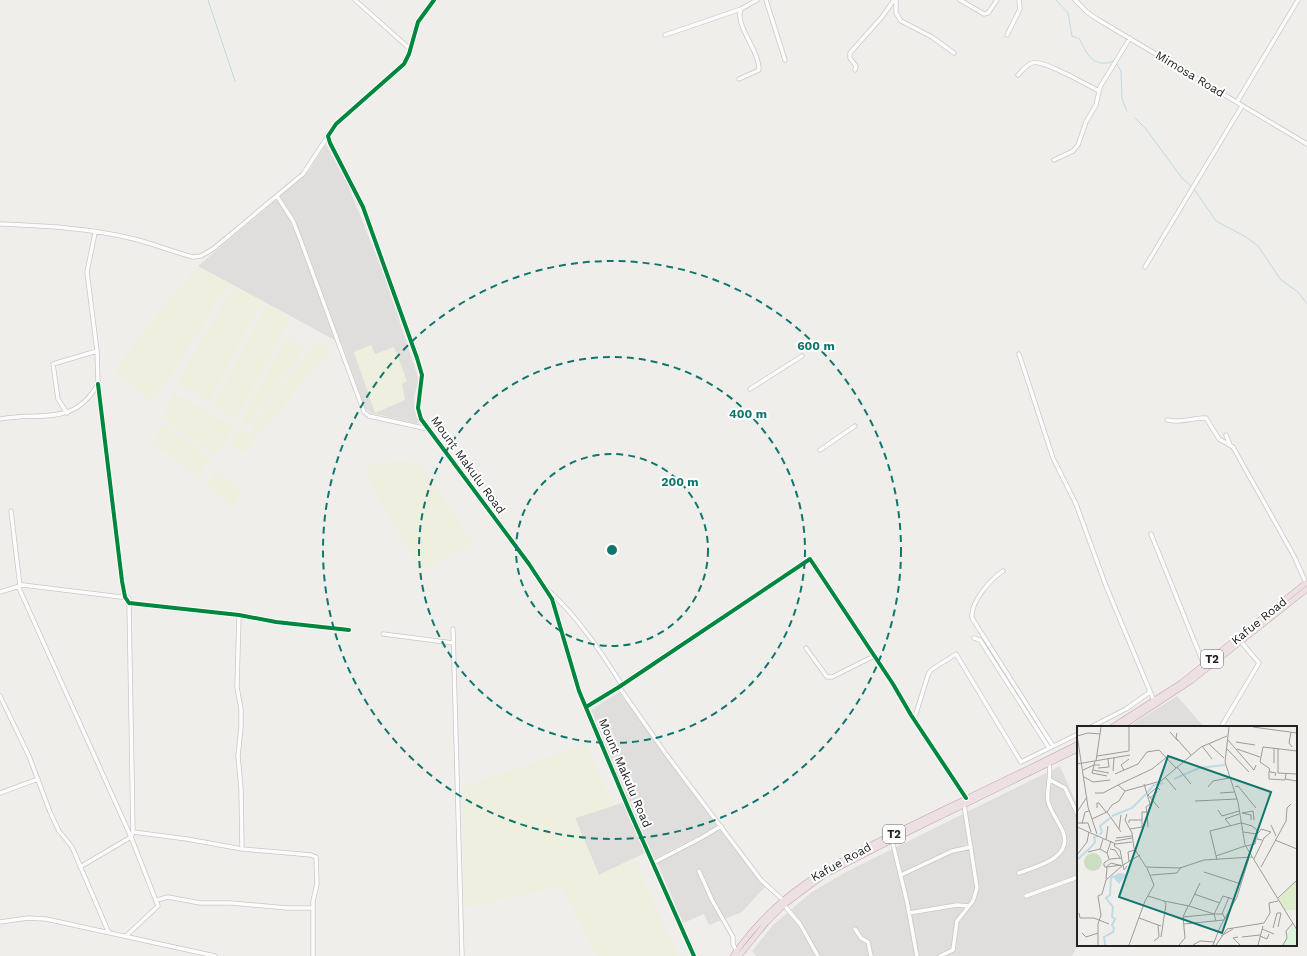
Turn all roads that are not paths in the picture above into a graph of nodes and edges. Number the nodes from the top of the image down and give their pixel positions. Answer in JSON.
{"nodes":[{"id":1,"x":355,"y":0,"type":"edge"},
{"id":2,"x":434,"y":0,"type":"edge"},
{"id":3,"x":757,"y":0,"type":"edge"},
{"id":4,"x":766,"y":0,"type":"edge"},
{"id":5,"x":895,"y":0,"type":"edge"},
{"id":6,"x":960,"y":0,"type":"edge"},
{"id":7,"x":997,"y":0,"type":"edge"},
{"id":8,"x":1019,"y":0,"type":"edge"},
{"id":9,"x":1075,"y":0,"type":"edge"},
{"id":10,"x":1298,"y":0,"type":"edge"},
{"id":11,"x":741,"y":9,"type":"junction"},
{"id":12,"x":665,"y":35,"type":"dead end"},
{"id":13,"x":1006,"y":36,"type":"dead end"},
{"id":14,"x":1130,"y":38,"type":"junction"},
{"id":15,"x":410,"y":49,"type":"junction"},
{"id":16,"x":954,"y":53,"type":"dead end"},
{"id":17,"x":785,"y":60,"type":"dead end"},
{"id":18,"x":855,"y":70,"type":"dead end"},
{"id":19,"x":1018,"y":75,"type":"dead end"},
{"id":20,"x":739,"y":79,"type":"dead end"},
{"id":21,"x":1099,"y":91,"type":"junction"},
{"id":22,"x":1237,"y":102,"type":"junction"},
{"id":23,"x":1242,"y":106,"type":"junction"},
{"id":24,"x":328,"y":136,"type":"junction"},
{"id":25,"x":1307,"y":144,"type":"edge"},
{"id":26,"x":1054,"y":160,"type":"dead end"},
{"id":27,"x":277,"y":196,"type":"junction"},
{"id":28,"x":0,"y":224,"type":"edge"},
{"id":29,"x":96,"y":233,"type":"junction"},
{"id":30,"x":1145,"y":267,"type":"dead end"},
{"id":31,"x":97,"y":351,"type":"junction"},
{"id":32,"x":1019,"y":354,"type":"dead end"},
{"id":33,"x":802,"y":356,"type":"dead end"},
{"id":34,"x":98,"y":384,"type":"junction"},
{"id":35,"x":750,"y":390,"type":"dead end"},
{"id":36,"x":67,"y":413,"type":"junction"},
{"id":37,"x":0,"y":419,"type":"edge"},
{"id":38,"x":1167,"y":420,"type":"dead end"},
{"id":39,"x":855,"y":426,"type":"dead end"},
{"id":40,"x":428,"y":429,"type":"junction"},
{"id":41,"x":1226,"y":435,"type":"dead end"},
{"id":42,"x":1230,"y":445,"type":"junction"},
{"id":43,"x":820,"y":450,"type":"dead end"},
{"id":44,"x":11,"y":510,"type":"dead end"},
{"id":45,"x":1151,"y":534,"type":"dead end"},
{"id":46,"x":1003,"y":571,"type":"dead end"},
{"id":47,"x":1307,"y":582,"type":"edge"},
{"id":48,"x":19,"y":586,"type":"junction"},
{"id":49,"x":545,"y":586,"type":"junction"},
{"id":50,"x":1307,"y":589,"type":"edge"},
{"id":51,"x":0,"y":592,"type":"edge"},
{"id":52,"x":127,"y":598,"type":"junction"},
{"id":53,"x":129,"y":603,"type":"junction"},
{"id":54,"x":239,"y":615,"type":"junction"},
{"id":55,"x":453,"y":629,"type":"dead end"},
{"id":56,"x":349,"y":630,"type":"dead end"},
{"id":57,"x":383,"y":634,"type":"dead end"},
{"id":58,"x":974,"y":638,"type":"dead end"},
{"id":59,"x":1241,"y":642,"type":"junction"},
{"id":60,"x":453,"y":643,"type":"junction"},
{"id":61,"x":806,"y":648,"type":"dead end"},
{"id":62,"x":874,"y":656,"type":"junction"},
{"id":63,"x":1204,"y":665,"type":"junction"},
{"id":64,"x":620,"y":686,"type":"junction"},
{"id":65,"x":1150,"y":692,"type":"junction"},
{"id":66,"x":0,"y":696,"type":"edge"},
{"id":67,"x":1154,"y":701,"type":"junction"},
{"id":68,"x":586,"y":707,"type":"junction"},
{"id":69,"x":914,"y":720,"type":"junction"},
{"id":70,"x":1098,"y":725,"type":"edge"},
{"id":71,"x":1114,"y":726,"type":"edge"},
{"id":72,"x":1123,"y":726,"type":"edge"},
{"id":73,"x":1221,"y":726,"type":"edge"},
{"id":74,"x":1077,"y":734,"type":"edge"},
{"id":75,"x":1077,"y":744,"type":"edge"},
{"id":76,"x":1051,"y":747,"type":"junction"},
{"id":77,"x":1077,"y":750,"type":"edge"},
{"id":78,"x":1056,"y":755,"type":"junction"},
{"id":79,"x":1049,"y":764,"type":"junction"},
{"id":80,"x":38,"y":779,"type":"junction"},
{"id":81,"x":1050,"y":780,"type":"junction"},
{"id":82,"x":0,"y":793,"type":"edge"},
{"id":83,"x":966,"y":798,"type":"junction"},
{"id":84,"x":964,"y":805,"type":"junction"},
{"id":85,"x":1077,"y":813,"type":"edge"},
{"id":86,"x":721,"y":826,"type":"junction"},
{"id":87,"x":133,"y":832,"type":"junction"},
{"id":88,"x":131,"y":837,"type":"junction"},
{"id":89,"x":892,"y":840,"type":"junction"},
{"id":90,"x":970,"y":847,"type":"junction"},
{"id":91,"x":242,"y":849,"type":"junction"},
{"id":92,"x":653,"y":863,"type":"junction"},
{"id":93,"x":80,"y":867,"type":"junction"},
{"id":94,"x":699,"y":871,"type":"dead end"},
{"id":95,"x":1019,"y":873,"type":"dead end"},
{"id":96,"x":901,"y":875,"type":"junction"},
{"id":97,"x":1077,"y":877,"type":"edge"},
{"id":98,"x":1026,"y":896,"type":"dead end"},
{"id":99,"x":157,"y":900,"type":"junction"},
{"id":100,"x":784,"y":902,"type":"junction"},
{"id":101,"x":969,"y":906,"type":"junction"},
{"id":102,"x":312,"y":908,"type":"junction"},
{"id":103,"x":909,"y":913,"type":"junction"},
{"id":104,"x":0,"y":922,"type":"edge"},
{"id":105,"x":855,"y":930,"type":"dead end"},
{"id":106,"x":108,"y":931,"type":"junction"},
{"id":107,"x":126,"y":936,"type":"junction"},
{"id":108,"x":736,"y":950,"type":"junction"},
{"id":109,"x":952,"y":950,"type":"junction"},
{"id":110,"x":215,"y":956,"type":"edge"},
{"id":111,"x":313,"y":956,"type":"edge"},
{"id":112,"x":462,"y":956,"type":"edge"},
{"id":113,"x":694,"y":956,"type":"edge"},
{"id":114,"x":733,"y":956,"type":"edge"},
{"id":115,"x":739,"y":956,"type":"edge"},
{"id":116,"x":818,"y":956,"type":"edge"},
{"id":117,"x":871,"y":956,"type":"edge"},
{"id":118,"x":917,"y":956,"type":"edge"},
{"id":119,"x":940,"y":956,"type":"edge"},
{"id":120,"x":952,"y":956,"type":"edge"}],
"edges":[{"from":1,"to":15,"type":"street"},
{"from":2,"to":15,"type":"street"},
{"from":3,"to":11,"type":"street"},
{"from":4,"to":17,"type":"street"},
{"from":5,"to":16,"type":"street"},
{"from":5,"to":18,"type":"street"},
{"from":6,"to":7,"type":"street"},
{"from":8,"to":13,"type":"street"},
{"from":9,"to":14,"type":"street","name":"Mimosa Road"},
{"from":10,"to":22,"type":"street"},
{"from":11,"to":12,"type":"street"},
{"from":11,"to":20,"type":"street"},
{"from":14,"to":21,"type":"street"},
{"from":14,"to":22,"type":"street","name":"Mimosa Road"},
{"from":15,"to":24,"type":"street"},
{"from":19,"to":21,"type":"street"},
{"from":21,"to":26,"type":"street"},
{"from":22,"to":23,"type":"street","name":"Mimosa Road"},
{"from":23,"to":25,"type":"street","name":"Mimosa Road"},
{"from":23,"to":30,"type":"street"},
{"from":24,"to":27,"type":"street"},
{"from":24,"to":40,"type":"street","name":"Mount Makulu Road"},
{"from":27,"to":29,"type":"street"},
{"from":27,"to":40,"type":"street"},
{"from":28,"to":29,"type":"street"},
{"from":29,"to":31,"type":"street"},
{"from":31,"to":34,"type":"street"},
{"from":31,"to":36,"type":"street"},
{"from":32,"to":65,"type":"street"},
{"from":33,"to":35,"type":"street"},
{"from":34,"to":36,"type":"street"},
{"from":34,"to":52,"type":"street"},
{"from":36,"to":37,"type":"street"},
{"from":38,"to":42,"type":"street"},
{"from":39,"to":43,"type":"street"},
{"from":40,"to":49,"type":"street","name":"Mount Makulu Road"},
{"from":41,"to":42,"type":"street"},
{"from":42,"to":47,"type":"street"},
{"from":44,"to":48,"type":"street"},
{"from":45,"to":63,"type":"street"},
{"from":46,"to":76,"type":"street"},
{"from":47,"to":63,"type":"highway","name":"Kafue Road","number":"T2"},
{"from":48,"to":51,"type":"street"},
{"from":48,"to":52,"type":"street"},
{"from":48,"to":88,"type":"street"},
{"from":49,"to":64,"type":"street"},
{"from":49,"to":68,"type":"street","name":"Mount Makulu Road"},
{"from":50,"to":59,"type":"highway","name":"Kafue Road","number":"T2"},
{"from":52,"to":53,"type":"street"},
{"from":53,"to":54,"type":"street"},
{"from":53,"to":87,"type":"street"},
{"from":54,"to":56,"type":"street"},
{"from":54,"to":91,"type":"street"},
{"from":55,"to":60,"type":"street"},
{"from":57,"to":60,"type":"street"},
{"from":58,"to":76,"type":"street"},
{"from":59,"to":72,"type":"highway","name":"Kafue Road","number":"T2"},
{"from":59,"to":73,"type":"street"},
{"from":60,"to":112,"type":"street"},
{"from":61,"to":62,"type":"street"},
{"from":62,"to":64,"type":"street"},
{"from":62,"to":69,"type":"street"},
{"from":63,"to":67,"type":"highway","name":"Kafue Road","number":"T2"},
{"from":64,"to":68,"type":"street"},
{"from":64,"to":86,"type":"street"},
{"from":65,"to":67,"type":"street"},
{"from":65,"to":70,"type":"street"},
{"from":66,"to":80,"type":"street"},
{"from":67,"to":71,"type":"highway","name":"Kafue Road","number":"T2"},
{"from":68,"to":92,"type":"street","name":"Mount Makulu Road"},
{"from":69,"to":76,"type":"street"},
{"from":69,"to":83,"type":"street"},
{"from":74,"to":76,"type":"street"},
{"from":75,"to":78,"type":"highway","name":"Kafue Road","number":"T2"},
{"from":76,"to":78,"type":"street"},
{"from":77,"to":79,"type":"highway","name":"Kafue Road","number":"T2"},
{"from":78,"to":83,"type":"highway","name":"Kafue Road","number":"T2"},
{"from":79,"to":81,"type":"street"},
{"from":79,"to":84,"type":"highway","name":"Kafue Road","number":"T2"},
{"from":80,"to":82,"type":"street"},
{"from":80,"to":93,"type":"street"},
{"from":81,"to":85,"type":"street"},
{"from":81,"to":95,"type":"street"},
{"from":83,"to":100,"type":"highway","name":"Kafue Road","number":"T2"},
{"from":84,"to":89,"type":"highway","name":"Kafue Road","number":"T2"},
{"from":84,"to":90,"type":"street"},
{"from":86,"to":92,"type":"street"},
{"from":86,"to":100,"type":"street"},
{"from":87,"to":88,"type":"street"},
{"from":87,"to":91,"type":"street"},
{"from":88,"to":93,"type":"street"},
{"from":88,"to":99,"type":"street"},
{"from":89,"to":96,"type":"street"},
{"from":89,"to":100,"type":"highway","name":"Kafue Road","number":"T2"},
{"from":90,"to":96,"type":"street"},
{"from":90,"to":101,"type":"street"},
{"from":91,"to":102,"type":"street"},
{"from":92,"to":113,"type":"street","name":"Mount Makulu Road"},
{"from":93,"to":106,"type":"street"},
{"from":94,"to":108,"type":"street"},
{"from":96,"to":103,"type":"street"},
{"from":97,"to":98,"type":"street"},
{"from":99,"to":102,"type":"street"},
{"from":99,"to":107,"type":"street"},
{"from":100,"to":108,"type":"highway","name":"Kafue Road","number":"T2"},
{"from":100,"to":115,"type":"highway","name":"Kafue Road","number":"T2"},
{"from":100,"to":116,"type":"street"},
{"from":101,"to":103,"type":"street"},
{"from":101,"to":109,"type":"street"},
{"from":102,"to":111,"type":"street"},
{"from":103,"to":118,"type":"street"},
{"from":104,"to":106,"type":"street"},
{"from":105,"to":117,"type":"street"},
{"from":106,"to":107,"type":"street"},
{"from":107,"to":110,"type":"street"},
{"from":108,"to":114,"type":"highway","name":"Kafue Road","number":"T2"},
{"from":109,"to":119,"type":"street"},
{"from":109,"to":120,"type":"street"}]}
